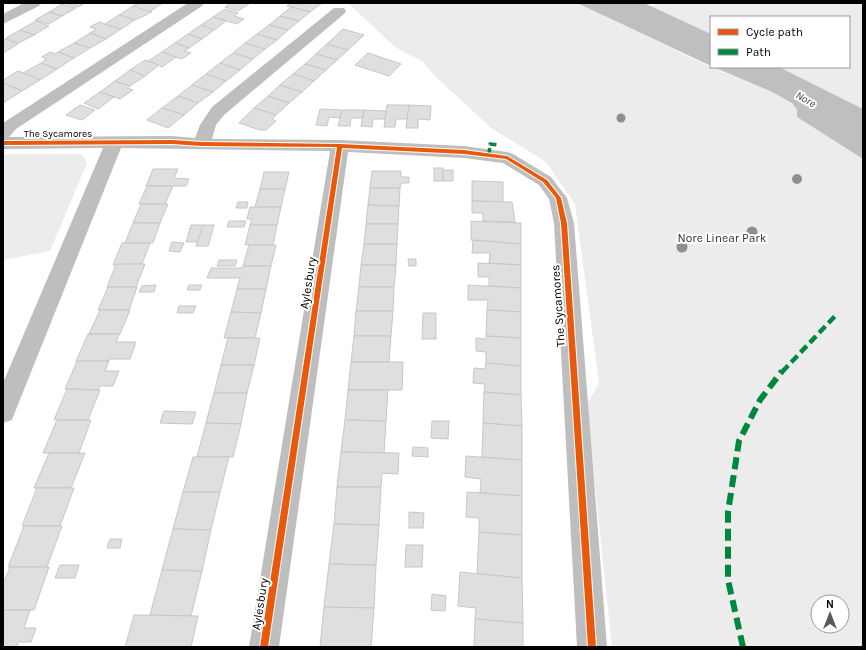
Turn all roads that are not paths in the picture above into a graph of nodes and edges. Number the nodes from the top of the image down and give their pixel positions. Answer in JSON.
{"nodes":[{"id":1,"x":34,"y":3,"type":"edge"},
{"id":2,"x":197,"y":3,"type":"edge"},
{"id":3,"x":339,"y":11,"type":"dead end"},
{"id":4,"x":3,"y":20,"type":"edge"},
{"id":5,"x":3,"y":134,"type":"edge"},
{"id":6,"x":3,"y":143,"type":"edge"},
{"id":7,"x":114,"y":143,"type":"junction"},
{"id":8,"x":202,"y":144,"type":"junction"},
{"id":9,"x":340,"y":146,"type":"junction"},
{"id":10,"x":3,"y":412,"type":"edge"},
{"id":11,"x":264,"y":647,"type":"edge"},
{"id":12,"x":592,"y":647,"type":"edge"}],
"edges":[{"from":1,"to":4,"type":"street"},
{"from":2,"to":5,"type":"street","name":"The Sycamores"},
{"from":3,"to":8,"type":"street"},
{"from":6,"to":7,"type":"street","name":"The Sycamores"},
{"from":7,"to":8,"type":"street"},
{"from":7,"to":10,"type":"street"},
{"from":8,"to":9,"type":"street"},
{"from":9,"to":11,"type":"street","name":"Aylesbury"},
{"from":9,"to":12,"type":"street","name":"The Sycamores"}]}
